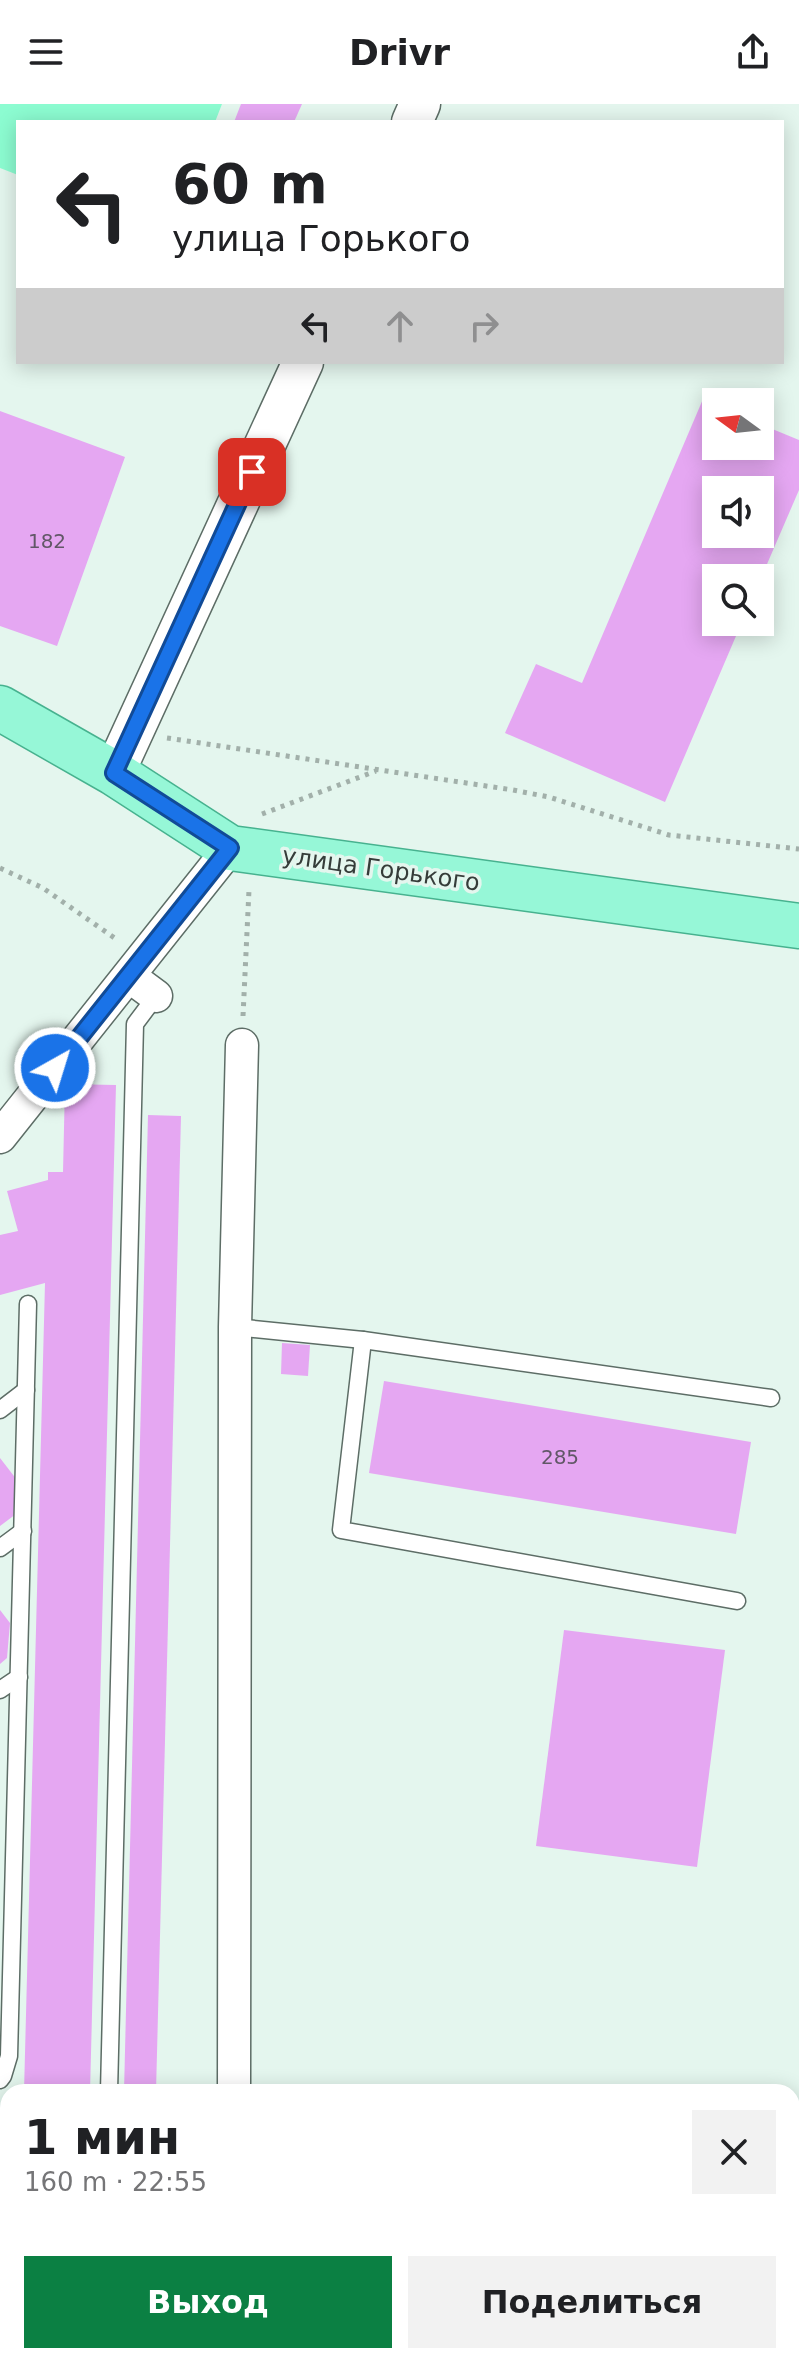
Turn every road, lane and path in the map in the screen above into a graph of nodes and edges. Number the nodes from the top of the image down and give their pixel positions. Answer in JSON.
{"nodes":[{"id":1,"x":302,"y":364,"type":"edge"},
{"id":2,"x":0,"y":708,"type":"edge"},
{"id":3,"x":133,"y":733,"type":"junction"},
{"id":4,"x":379,"y":770,"type":"junction"},
{"id":5,"x":114,"y":773,"type":"junction"},
{"id":6,"x":248,"y":837,"type":"junction"},
{"id":7,"x":799,"y":849,"type":"edge"},
{"id":8,"x":0,"y":868,"type":"edge"},
{"id":9,"x":799,"y":926,"type":"edge"},
{"id":10,"x":136,"y":967,"type":"junction"},
{"id":11,"x":156,"y":996,"type":"joint"},
{"id":12,"x":242,"y":1045,"type":"joint"},
{"id":13,"x":0,"y":1137,"type":"edge"},
{"id":14,"x":28,"y":1304,"type":"dead end"},
{"id":15,"x":235,"y":1327,"type":"junction"},
{"id":16,"x":363,"y":1340,"type":"junction"},
{"id":17,"x":26,"y":1390,"type":"junction"},
{"id":18,"x":771,"y":1398,"type":"dead end"},
{"id":19,"x":0,"y":1410,"type":"edge"},
{"id":20,"x":23,"y":1531,"type":"junction"},
{"id":21,"x":0,"y":1548,"type":"edge"},
{"id":22,"x":737,"y":1601,"type":"dead end"},
{"id":23,"x":19,"y":1677,"type":"junction"},
{"id":24,"x":0,"y":1690,"type":"edge"},
{"id":25,"x":15,"y":1814,"type":"junction"},
{"id":26,"x":0,"y":1825,"type":"edge"},
{"id":27,"x":6,"y":1957,"type":"edge"},
{"id":28,"x":0,"y":2080,"type":"edge"},
{"id":29,"x":109,"y":2084,"type":"edge"},
{"id":30,"x":234,"y":2084,"type":"edge"}],
"edges":[{"from":1,"to":3,"type":"street"},
{"from":2,"to":5,"type":"main road","name":"улица Горького"},
{"from":3,"to":4,"type":"path"},
{"from":3,"to":5,"type":"street"},
{"from":4,"to":6,"type":"path"},
{"from":4,"to":7,"type":"path"},
{"from":5,"to":6,"type":"main road","name":"улица Горького"},
{"from":6,"to":9,"type":"main road","name":"улица Горького"},
{"from":6,"to":10,"type":"street"},
{"from":6,"to":12,"type":"path"},
{"from":8,"to":10,"type":"path"},
{"from":10,"to":11,"type":"street"},
{"from":10,"to":13,"type":"street"},
{"from":11,"to":29,"type":"lane"},
{"from":12,"to":15,"type":"street"},
{"from":14,"to":17,"type":"lane"},
{"from":15,"to":16,"type":"lane"},
{"from":15,"to":30,"type":"street"},
{"from":16,"to":18,"type":"lane"},
{"from":16,"to":22,"type":"lane"},
{"from":17,"to":19,"type":"lane"},
{"from":17,"to":20,"type":"lane"},
{"from":20,"to":21,"type":"lane"},
{"from":20,"to":23,"type":"lane"},
{"from":23,"to":24,"type":"lane"},
{"from":23,"to":25,"type":"lane"},
{"from":25,"to":26,"type":"lane"},
{"from":25,"to":27,"type":"lane"},
{"from":27,"to":28,"type":"lane"}]}
